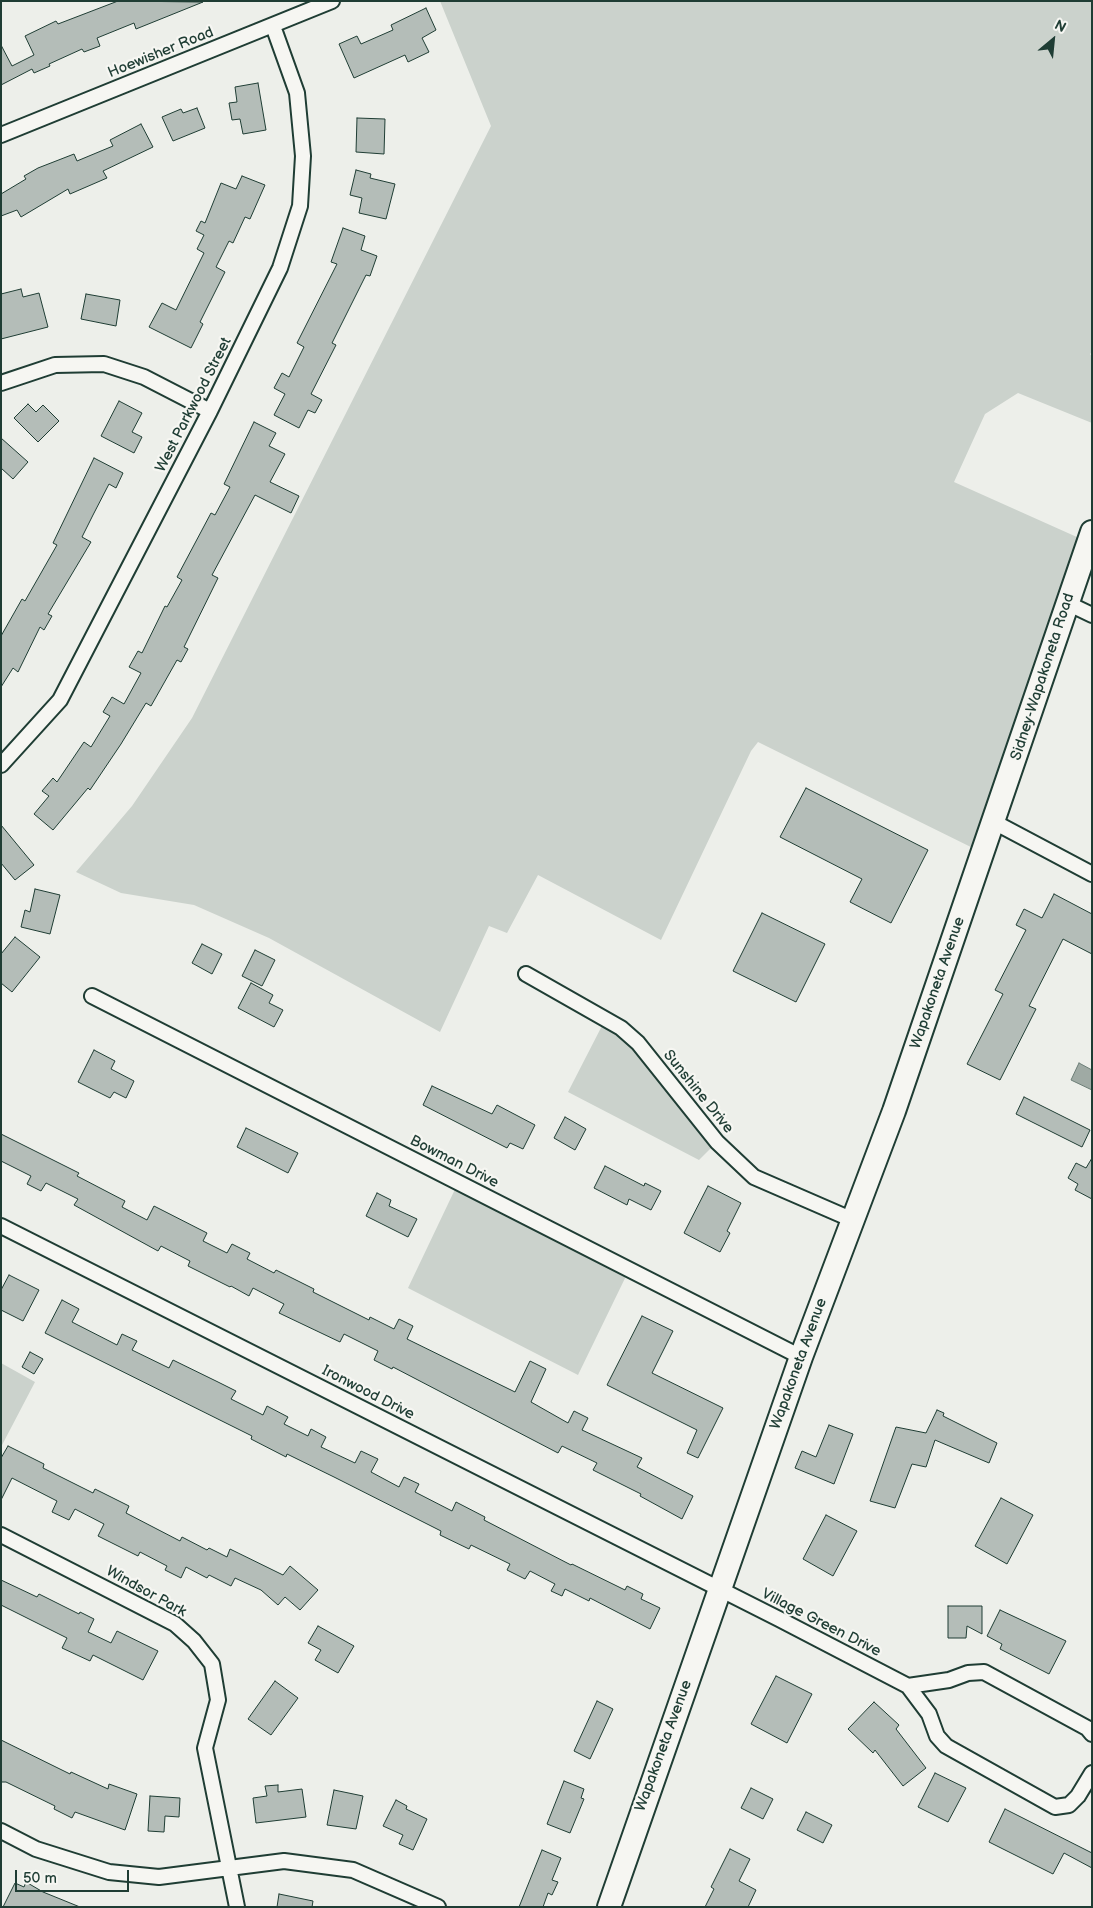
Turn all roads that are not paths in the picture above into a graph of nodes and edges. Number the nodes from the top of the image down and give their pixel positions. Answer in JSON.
{"nodes":[{"id":1,"x":332,"y":1,"type":"edge"},
{"id":2,"x":273,"y":26,"type":"junction"},
{"id":3,"x":1,"y":135,"type":"edge"},
{"id":4,"x":1,"y":383,"type":"edge"},
{"id":5,"x":210,"y":411,"type":"junction"},
{"id":6,"x":1092,"y":532,"type":"edge"},
{"id":7,"x":1067,"y":603,"type":"junction"},
{"id":8,"x":1092,"y":615,"type":"edge"},
{"id":9,"x":1,"y":764,"type":"edge"},
{"id":10,"x":994,"y":822,"type":"junction"},
{"id":11,"x":1092,"y":874,"type":"edge"},
{"id":12,"x":526,"y":974,"type":"dead end"},
{"id":13,"x":92,"y":996,"type":"dead end"},
{"id":14,"x":852,"y":1220,"type":"junction"},
{"id":15,"x":1,"y":1226,"type":"edge"},
{"id":16,"x":801,"y":1357,"type":"junction"},
{"id":17,"x":1,"y":1535,"type":"edge"},
{"id":18,"x":719,"y":1589,"type":"junction"},
{"id":19,"x":908,"y":1686,"type":"junction"},
{"id":20,"x":1092,"y":1734,"type":"edge"},
{"id":21,"x":1092,"y":1773,"type":"edge"},
{"id":22,"x":1,"y":1831,"type":"edge"},
{"id":23,"x":230,"y":1868,"type":"junction"},
{"id":24,"x":236,"y":1907,"type":"edge"},
{"id":25,"x":438,"y":1907,"type":"edge"},
{"id":26,"x":609,"y":1907,"type":"edge"}],
"edges":[{"from":1,"to":2,"type":"street","name":"Hoewisher Road"},
{"from":2,"to":3,"type":"street","name":"Hoewisher Road"},
{"from":2,"to":5,"type":"street","name":"West Parkwood Street"},
{"from":4,"to":5,"type":"street"},
{"from":5,"to":9,"type":"street","name":"West Parkwood Street"},
{"from":6,"to":7,"type":"main road","name":"Sidney-Wapakoneta Road"},
{"from":7,"to":8,"type":"street"},
{"from":7,"to":10,"type":"main road","name":"Sidney-Wapakoneta Road"},
{"from":10,"to":11,"type":"street"},
{"from":10,"to":14,"type":"main road","name":"Wapakoneta Avenue"},
{"from":12,"to":14,"type":"street","name":"Sunshine Drive"},
{"from":13,"to":16,"type":"street","name":"Bowman Drive"},
{"from":14,"to":16,"type":"main road","name":"Wapakoneta Avenue"},
{"from":15,"to":18,"type":"street","name":"Ironwood Drive"},
{"from":16,"to":18,"type":"main road","name":"Wapakoneta Avenue"},
{"from":17,"to":23,"type":"street","name":"Windsor Park"},
{"from":18,"to":19,"type":"street","name":"Village Green Drive"},
{"from":18,"to":26,"type":"main road","name":"Wapakoneta Avenue"},
{"from":19,"to":20,"type":"street"},
{"from":19,"to":21,"type":"street","name":"Village Green Drive"},
{"from":22,"to":23,"type":"street"},
{"from":23,"to":24,"type":"street","name":"Windsor Park"},
{"from":23,"to":25,"type":"street"}]}
